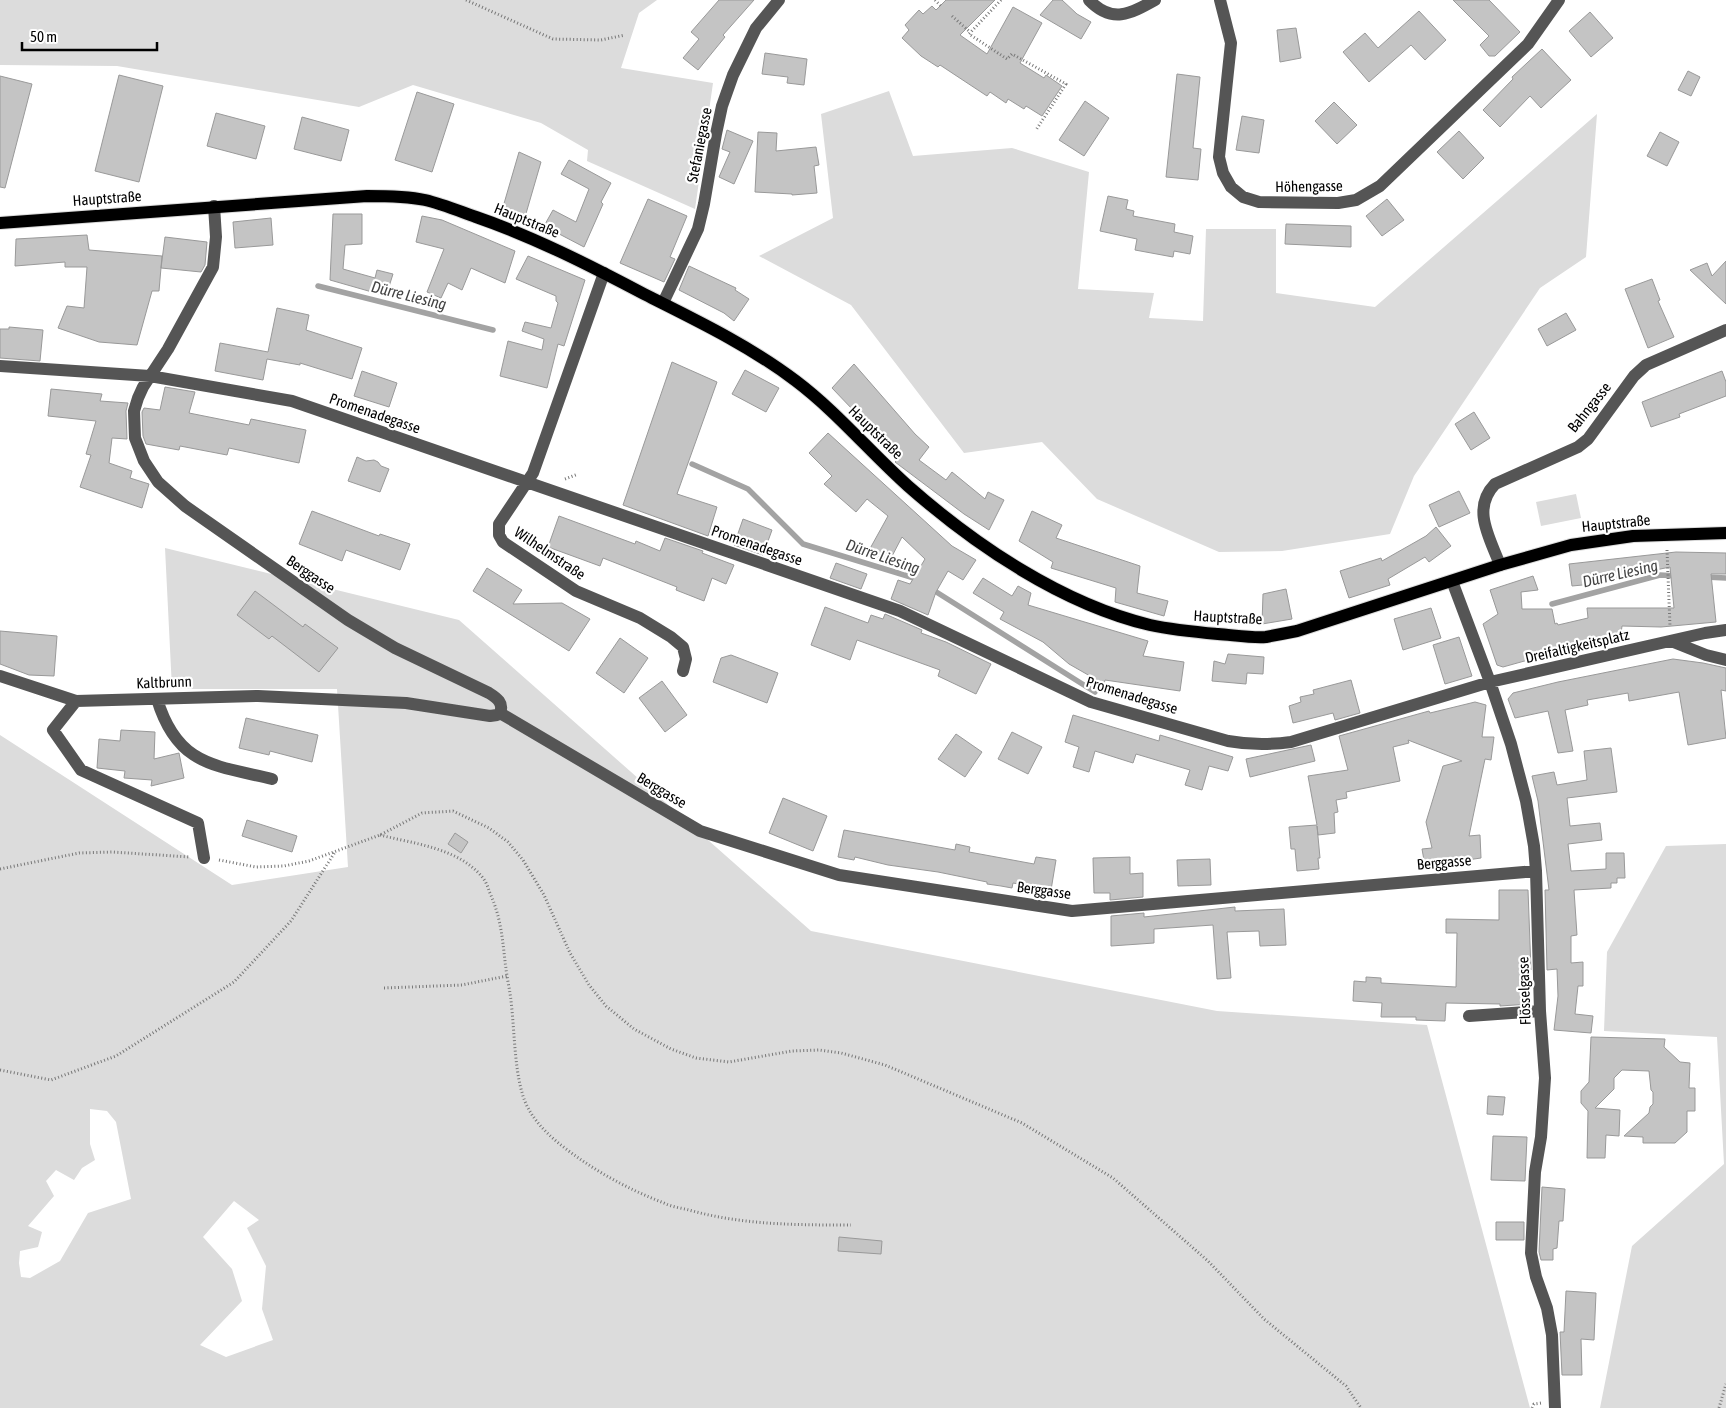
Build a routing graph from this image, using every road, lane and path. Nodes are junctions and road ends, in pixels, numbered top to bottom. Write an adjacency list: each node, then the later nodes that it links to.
1 (466, 0): 12 (path)
2 (779, 0): 17 (street, Stefaniegasse)
3 (934, 0): 9 (path)
4 (1002, 0): 11 (path)
5 (1089, 0): 6 (street)
6 (1155, 0)
7 (1220, 0): 8 (street, Höhengasse)
8 (1559, 0)
9 (940, 6)
10 (952, 16): 11 (path)
11 (970, 32): 13 (path)
12 (625, 35)
13 (1036, 130)
14 (214, 206): 15 (main road, Hauptstraße); 16 (main road, Hauptstraße); 20 (street, Berggasse)
15 (0, 223)
16 (604, 273): 17 (main road, Hauptstraße); 21 (street, Wilhelmstraße)
17 (663, 303): 25 (main road, Hauptstraße)
18 (1726, 330): 24 (street, Bahngasse)
19 (0, 366): 20 (street, Promenadegasse)
20 (150, 376): 21 (street, Promenadegasse); 34 (street, Berggasse)
21 (528, 483): 29 (street, Wilhelmstraße); 31 (street, Promenadegasse)
22 (1726, 533): 23 (main road, Hauptstraße)
23 (1666, 534): 24 (main road, Hauptstraße); 27 (path)
24 (1500, 565): 25 (main road, Hauptstraße)
25 (1452, 582): 31 (street, Flösselgasse)
26 (1726, 630): 27 (street, Dreifaltigkeitsplatz)
27 (1671, 641): 28 (street); 31 (street, Dreifaltigkeitsplatz)
28 (1726, 660)
29 (682, 671)
30 (0, 676): 33 (street, Kaltbrunn)
31 (1490, 682): 40 (street, Flösselgasse)
32 (157, 699): 33 (street, Kaltbrunn); 34 (street, Kaltbrunn); 35 (street)
33 (76, 701): 38 (street)
34 (500, 713): 40 (street, Berggasse)
35 (272, 779)
36 (380, 835): 37 (path); 41 (path); 48 (path)
37 (336, 852): 38 (path); 45 (path)
38 (204, 858): 39 (path)
39 (0, 869)
40 (1536, 871): 43 (street, Flösselgasse)
41 (507, 976): 42 (path); 46 (path)
42 (384, 988)
43 (1540, 1011): 44 (street); 49 (street, Flösselgasse)
44 (1468, 1016)
45 (0, 1070)
46 (850, 1225)
47 (1726, 1384): 50 (path)
48 (1361, 1408)
49 (1555, 1408)
50 (1719, 1408)

